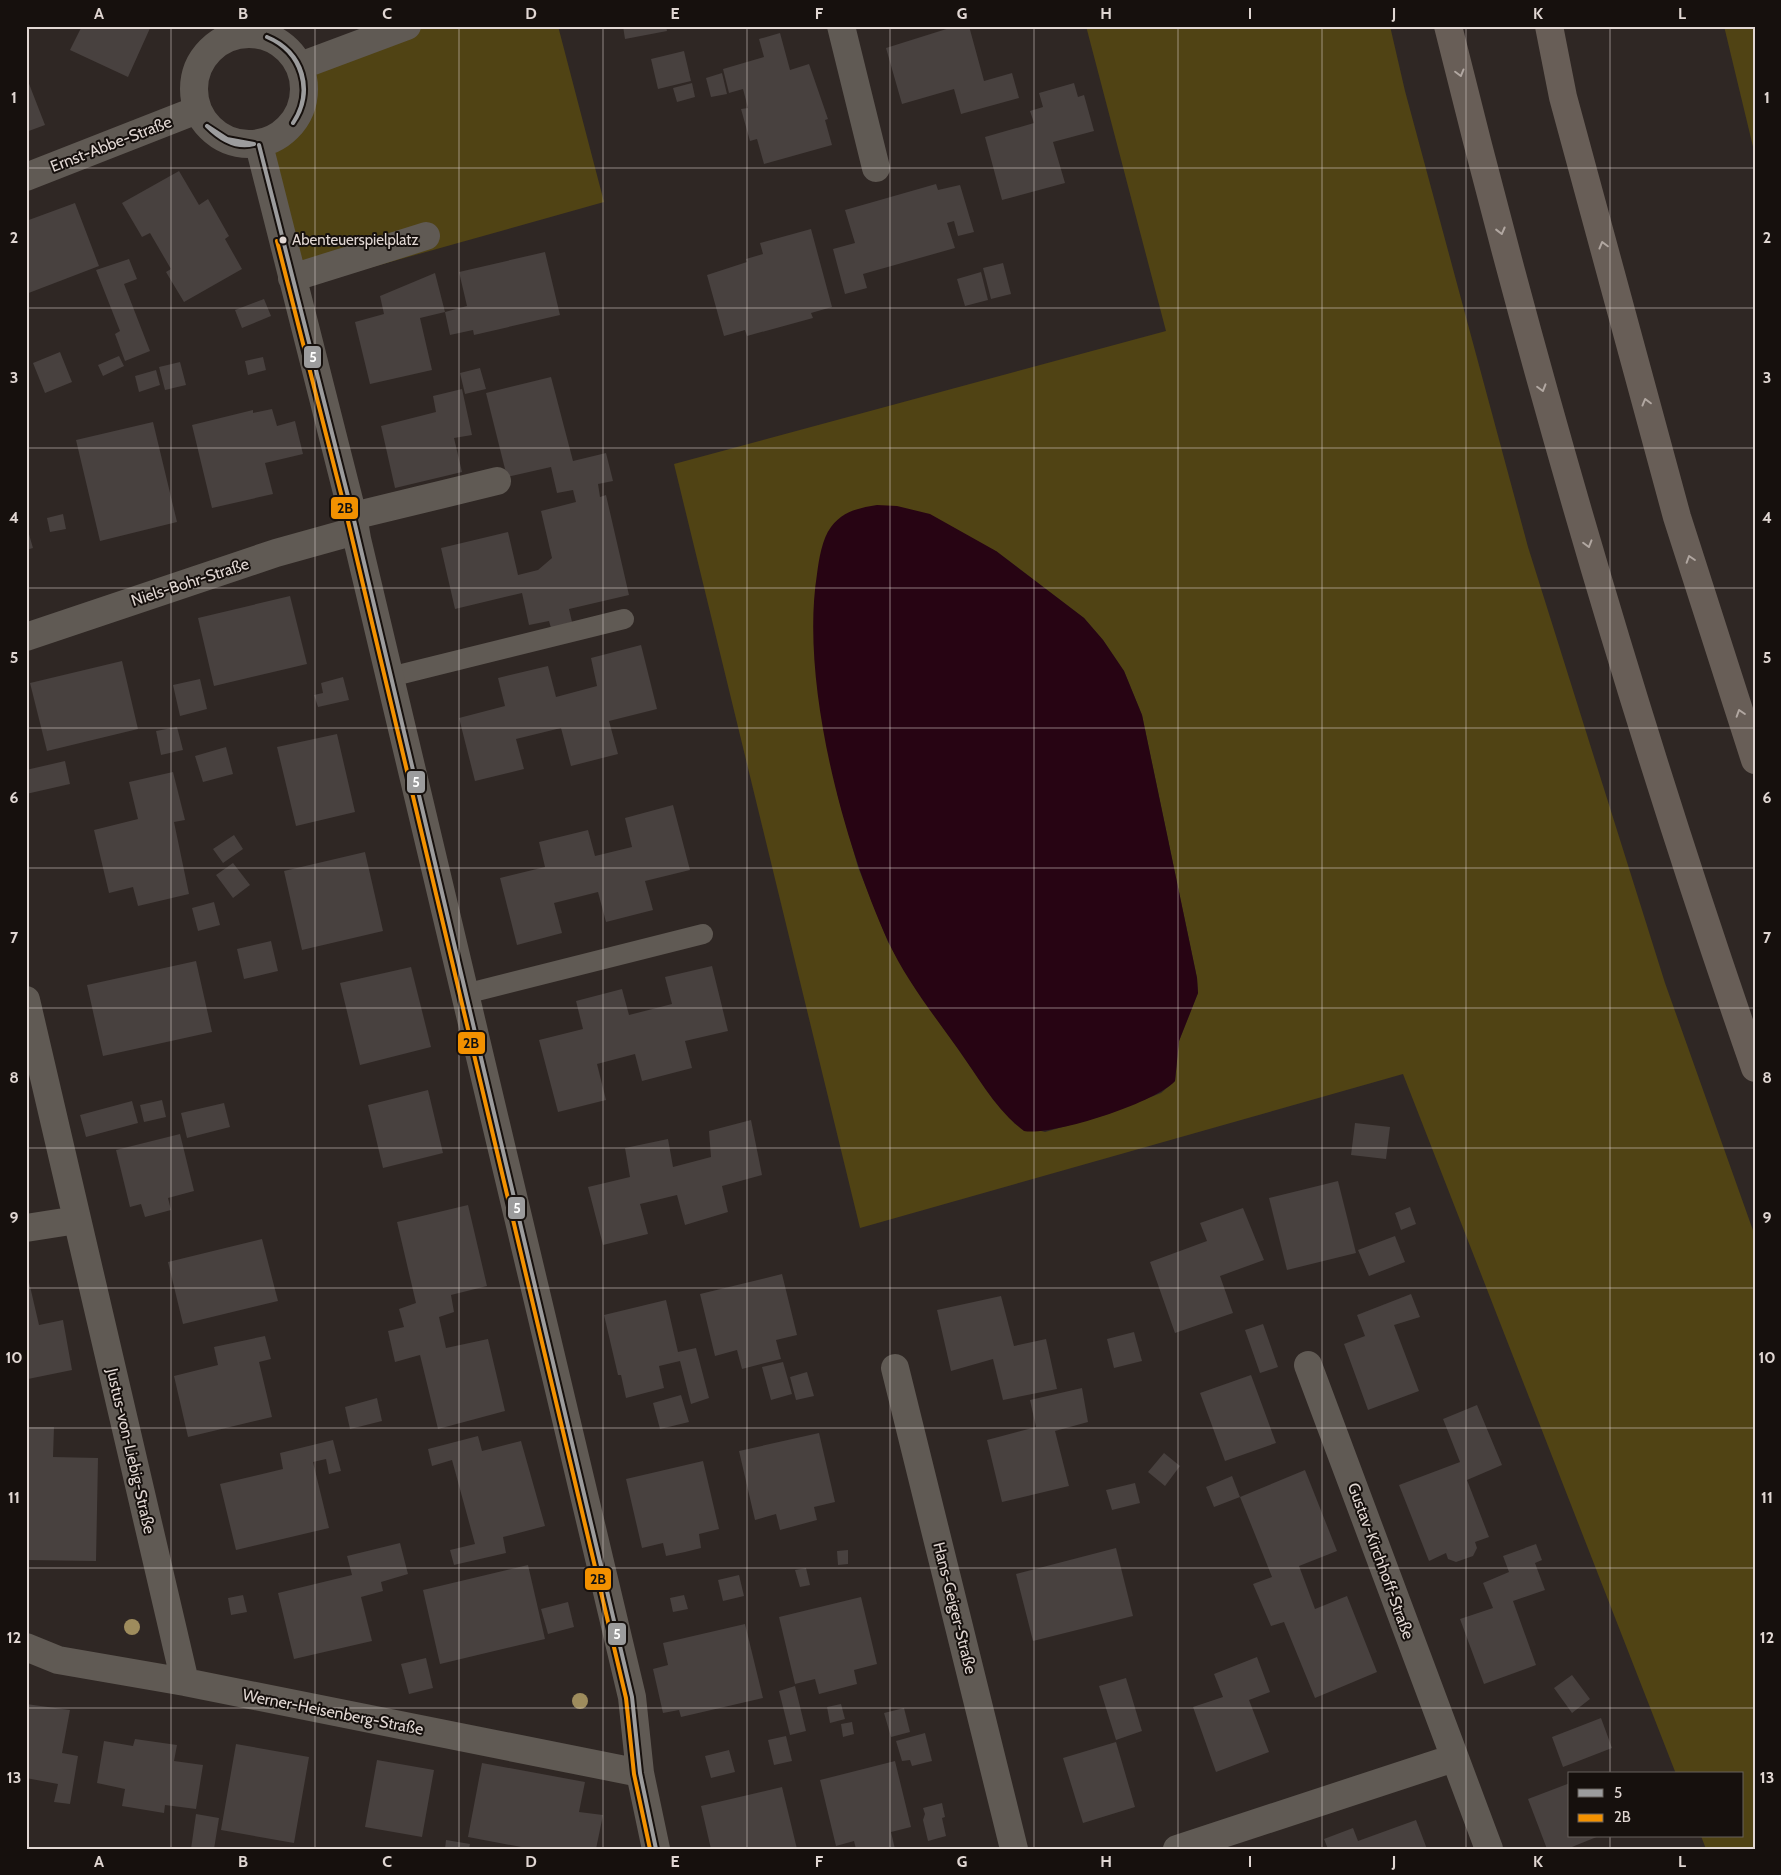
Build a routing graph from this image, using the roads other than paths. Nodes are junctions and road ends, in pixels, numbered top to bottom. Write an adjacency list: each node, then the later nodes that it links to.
1 (407, 26): 6 (street)
2 (841, 26): 10 (street)
3 (1448, 26): 23 (highway, one-way to 23)
4 (1549, 26): 19 (highway, one-way to 4)
5 (235, 31): 7 (street); 8 (street)
6 (378, 32): 7 (street)
7 (300, 66): 9 (street)
8 (197, 110): 9 (street); 11 (street, Ernst-Abbe-Straße)
9 (259, 145): 13 (street)
10 (876, 168)
11 (26, 177)
12 (426, 236): 13 (street)
13 (292, 278): 15 (street)
14 (497, 481): 15 (street, Niels-Bohr-Straße)
15 (354, 523): 17 (street, Niels-Bohr-Straße); 18 (street)
16 (624, 619): 18 (lane)
17 (26, 637)
18 (390, 677): 21 (street)
19 (1755, 760)
20 (703, 934): 21 (lane)
21 (465, 994): 31 (street)
22 (26, 1000): 24 (street, Justus-von-Liebig-Straße)
23 (1755, 1068)
24 (77, 1220): 25 (street); 29 (street, Justus-von-Liebig-Straße)
25 (26, 1228)
26 (1308, 1365): 30 (street, Gustav-Kirchhoff-Straße)
27 (895, 1368): 33 (street, Hans-Geiger-Straße)
28 (26, 1647): 29 (street, Werner-Heisenberg-Straße)
29 (185, 1682): 31 (street, Werner-Heisenberg-Straße)
30 (1454, 1758): 34 (street); 35 (street, Gustav-Kirchhoff-Straße)
31 (640, 1773): 32 (street)
32 (656, 1849)
33 (1014, 1849)
34 (1177, 1849)
35 (1489, 1849)

